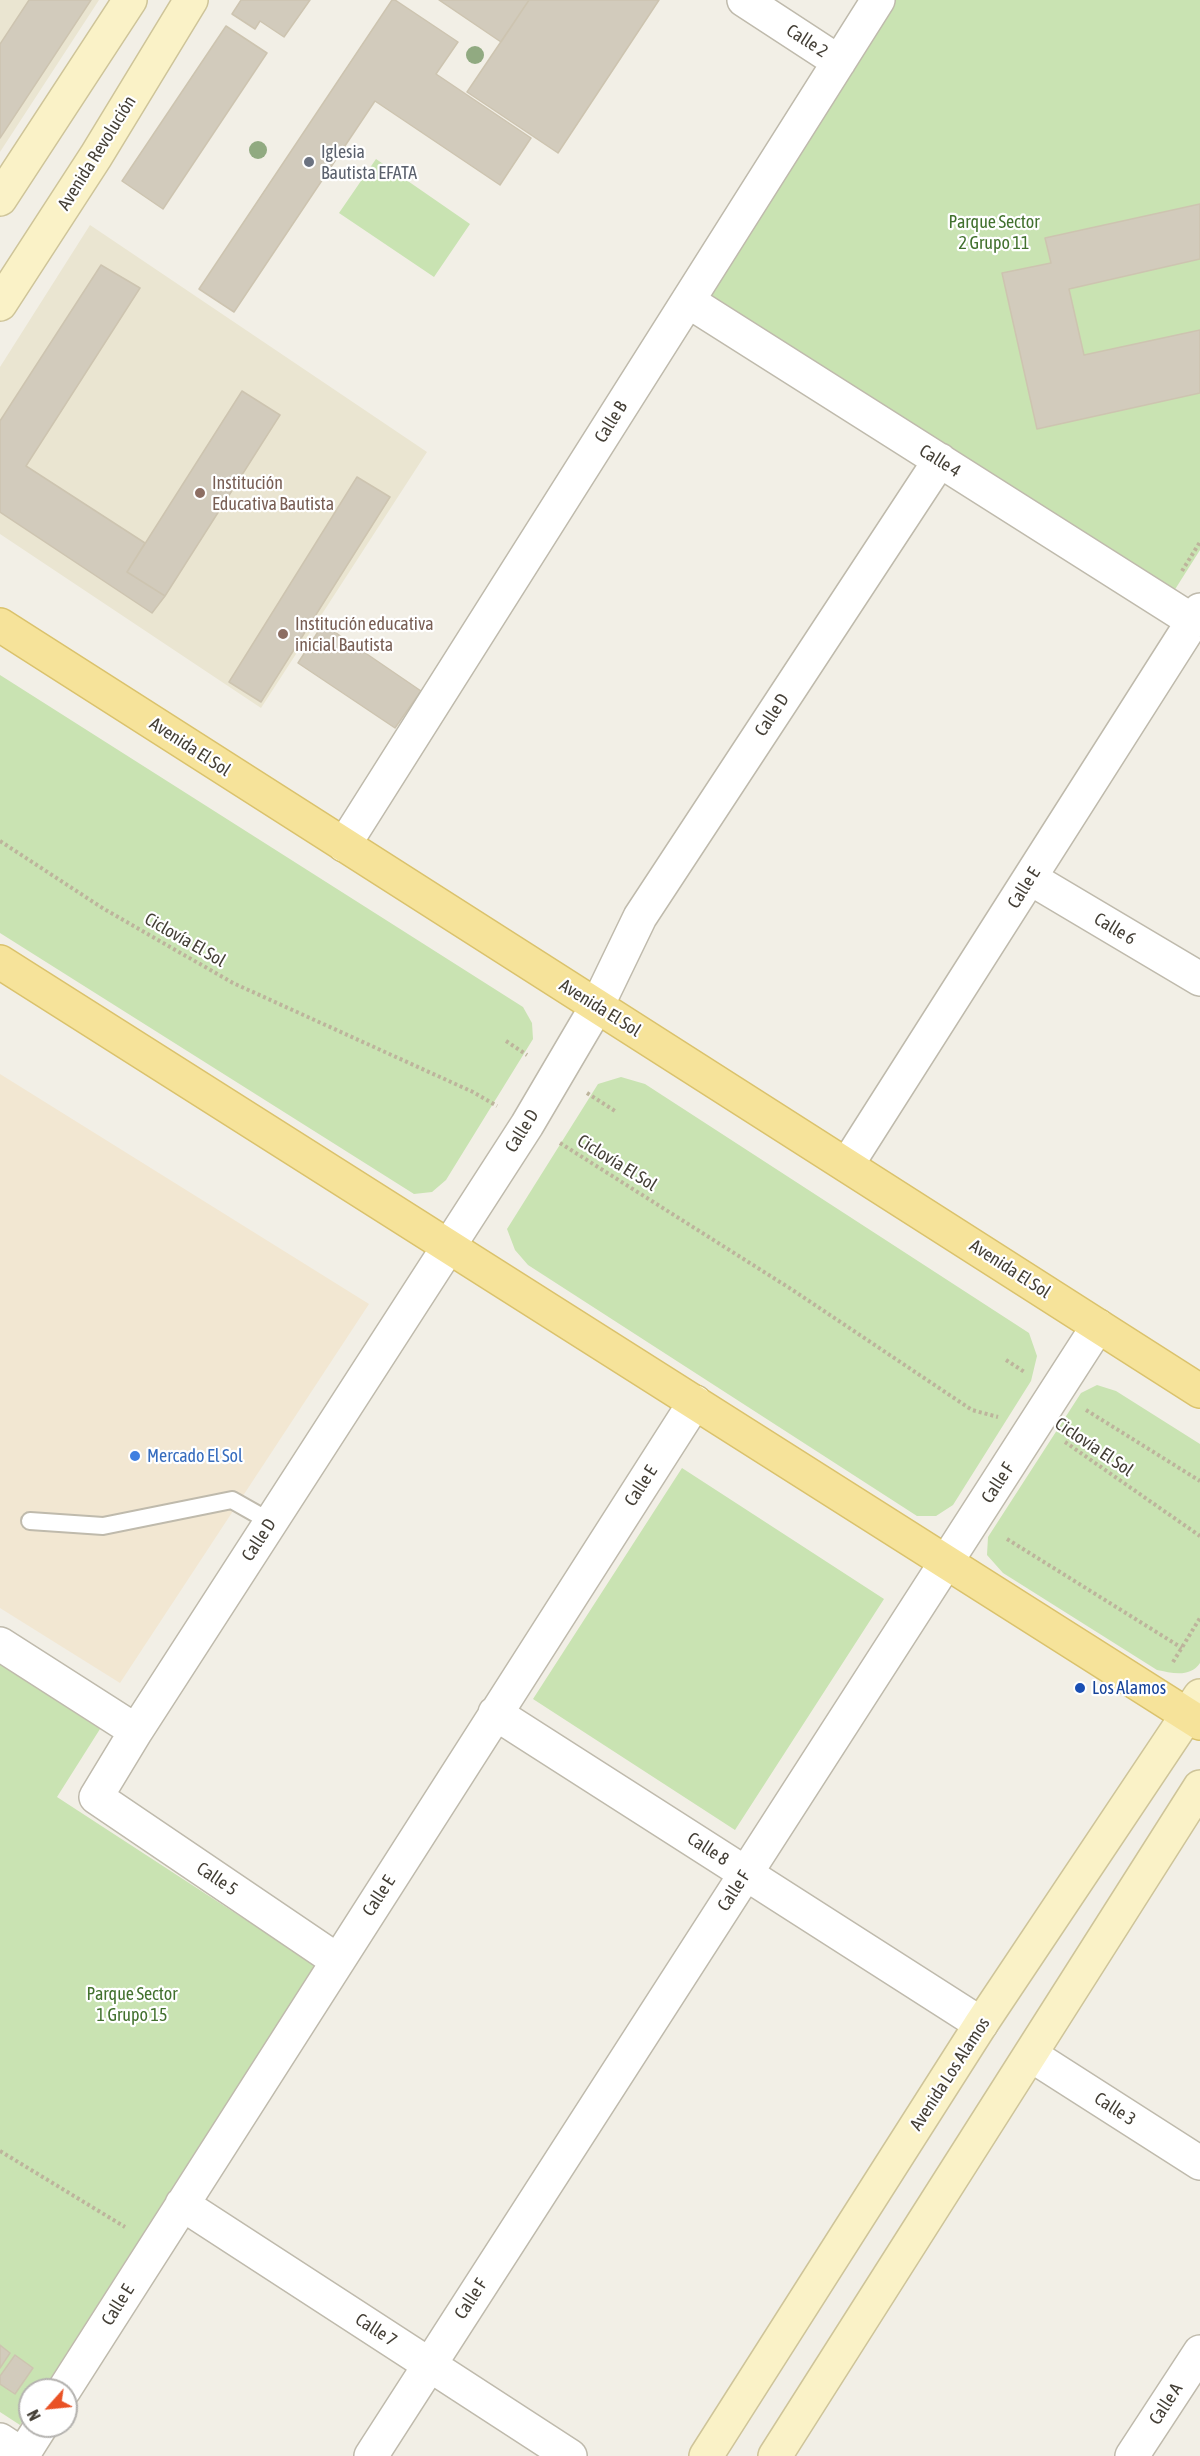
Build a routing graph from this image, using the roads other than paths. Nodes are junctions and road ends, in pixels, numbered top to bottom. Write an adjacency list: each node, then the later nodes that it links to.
1 (130, 0): 6 (street)
2 (191, 0): 8 (street, Avenida Revolución)
3 (744, 0): 5 (street, Calle 2)
4 (878, 0): 5 (street, Calle B)
5 (839, 62): 7 (street, Calle B)
6 (0, 199)
7 (688, 301): 9 (street, Calle 4); 12 (street, Calle B)
8 (0, 304)
9 (940, 460): 10 (street, Calle 4); 16 (street, Calle D)
10 (1196, 616): 13 (street, Calle E)
11 (0, 625): 12 (main road, Avenida El Sol)
12 (344, 845): 16 (main road, Avenida El Sol)
13 (1030, 878): 15 (street, Calle 6); 17 (street, Calle E)
14 (0, 962): 18 (main road)
15 (1200, 980)
16 (597, 1006): 17 (main road, Avenida El Sol); 18 (street, Calle D)
17 (847, 1165): 19 (main road, Avenida El Sol)
18 (448, 1246): 21 (main road); 23 (street, Calle D)
19 (1098, 1326): 20 (main road, Avenida El Sol); 24 (street, Calle F)
20 (1200, 1391)
21 (694, 1402): 24 (main road); 27 (street, Calle E)
22 (30, 1521): 23 (lane)
23 (271, 1522): 28 (street, Calle D)
24 (946, 1562): 26 (main road); 31 (street, Calle F)
25 (0, 1644): 28 (street)
26 (1196, 1711): 33 (street, Avenida Los Alamos)
27 (495, 1713): 31 (street, Calle 8); 32 (street, Calle E)
28 (136, 1731): 30 (street, Calle D)
29 (1200, 1787): 34 (street)
30 (96, 1797): 32 (street, Calle 5)
31 (746, 1873): 33 (street, Calle 8); 38 (street, Calle F)
32 (338, 1961): 36 (street, Calle E)
33 (981, 2024): 44 (street, Avenida Los Alamos)
34 (1031, 2055): 35 (street, Calle 3); 45 (street)
35 (1200, 2163)
36 (182, 2204): 38 (street, Calle 7); 39 (street, Calle E)
37 (1200, 2352): 46 (street, Calle A)
38 (429, 2364): 42 (street, Calle F); 43 (street, Calle 7)
39 (72, 2378)
40 (28, 2438): 41 (street)
41 (15, 2450)
42 (371, 2456)
43 (570, 2456)
44 (706, 2456)
45 (775, 2456)
46 (1132, 2456)

